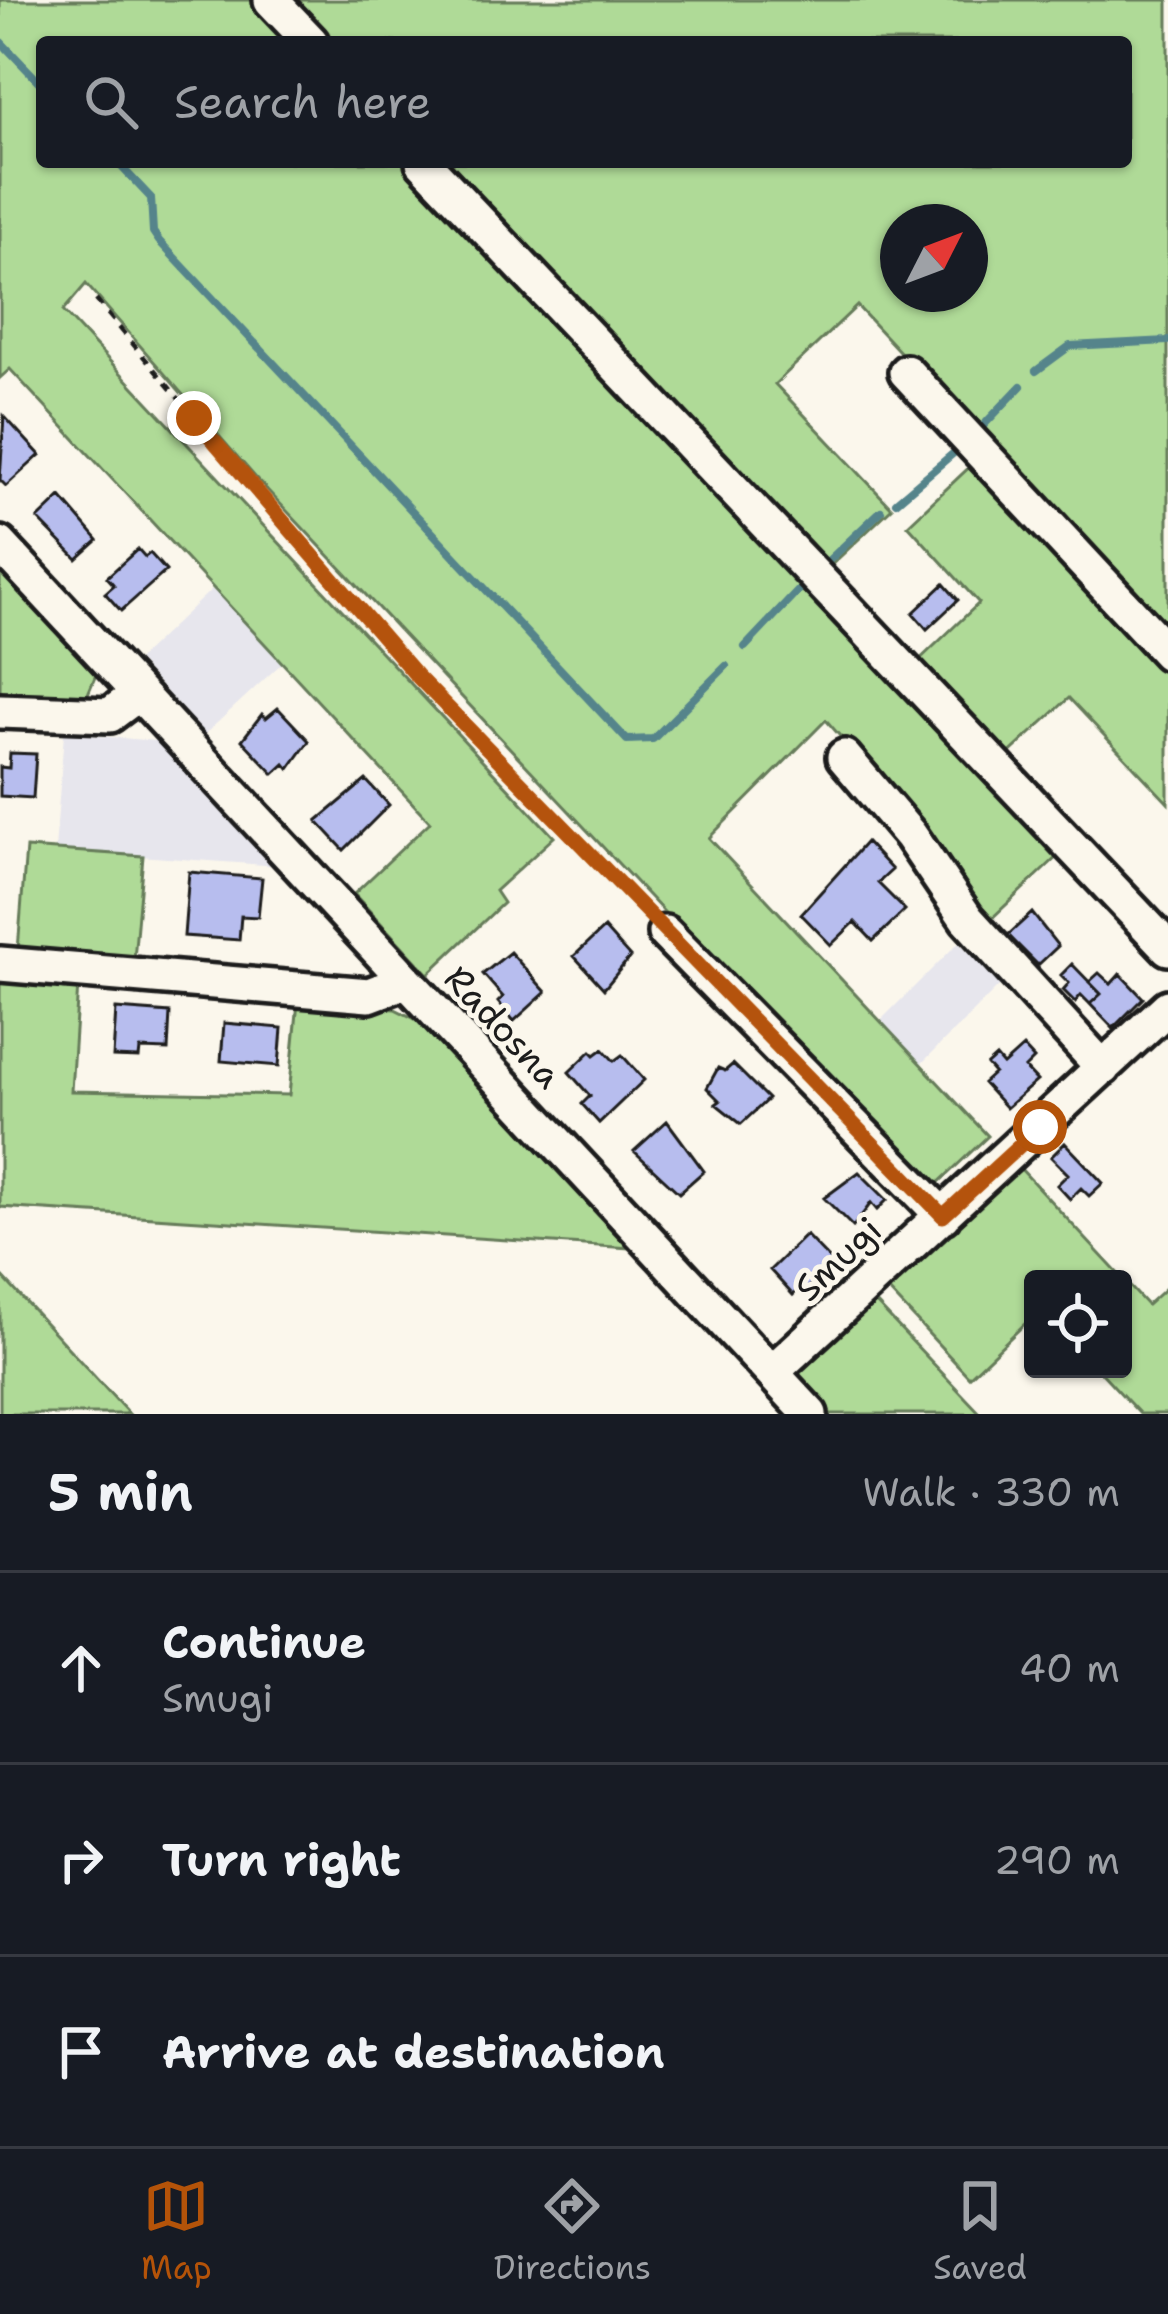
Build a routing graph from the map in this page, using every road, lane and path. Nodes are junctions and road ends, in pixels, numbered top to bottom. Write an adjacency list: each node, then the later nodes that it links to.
1 (271, 0): 2 (street)
2 (304, 36)
3 (429, 168): 12 (street)
4 (96, 301): 11 (path)
5 (907, 372): 7 (street)
6 (0, 544): 8 (street, Radosna)
7 (1168, 653)
8 (138, 694): 9 (street); 14 (street, Radosna)
9 (0, 711)
10 (844, 757): 16 (street)
11 (665, 933): 17 (street)
12 (1168, 948)
13 (0, 964): 14 (street)
14 (406, 980): 18 (street, Radosna)
15 (1168, 1007): 16 (street, Smugi)
16 (1103, 1068): 17 (street, Smugi)
17 (943, 1216): 18 (street, Smugi)
18 (772, 1372): 19 (street, Radosna)
19 (810, 1414)

